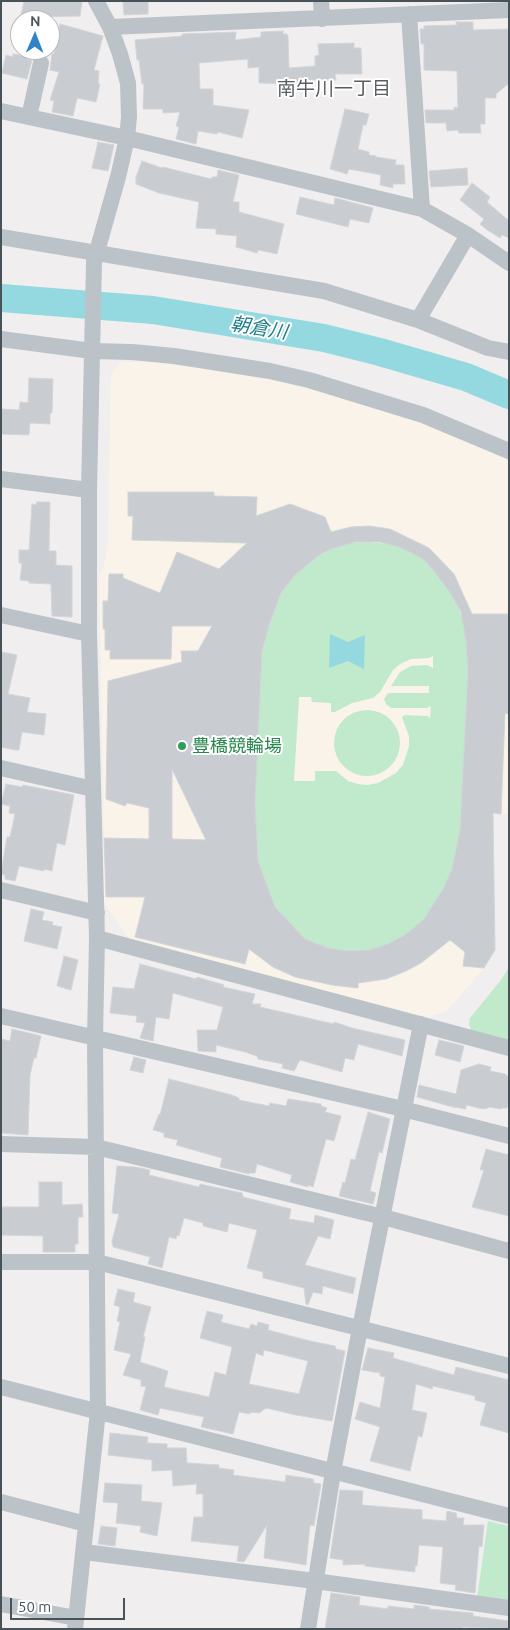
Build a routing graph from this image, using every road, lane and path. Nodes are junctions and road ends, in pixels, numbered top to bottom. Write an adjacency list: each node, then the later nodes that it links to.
1 (96, 1): 6 (street)
2 (320, 1): 5 (street)
3 (509, 10): 4 (street)
4 (409, 14): 5 (street); 11 (street)
5 (322, 18): 6 (street)
6 (110, 27): 10 (street)
7 (41, 63): 9 (street)
8 (1, 111): 9 (street)
9 (29, 117): 10 (street)
10 (127, 138): 11 (street); 15 (street)
11 (422, 209): 12 (street)
12 (468, 235): 16 (street); 17 (street)
13 (1, 237): 15 (street)
14 (1, 246): 15 (street)
15 (95, 258): 17 (street); 19 (street)
16 (509, 263)
17 (418, 320): 20 (street)
18 (1, 338): 19 (street)
19 (92, 346): 21 (street); 23 (street)
20 (509, 352)
21 (509, 451)
22 (1, 479): 23 (street)
23 (89, 490): 25 (street)
24 (1, 615): 25 (street)
25 (89, 634): 27 (street)
26 (1, 768): 27 (street)
27 (93, 790): 29 (street)
28 (1, 890): 29 (street)
29 (97, 913): 30 (street)
30 (97, 938): 32 (street); 33 (street)
31 (1, 1016): 33 (street)
32 (421, 1024): 34 (street); 35 (street)
33 (95, 1038): 35 (street); 38 (street)
34 (509, 1048)
35 (403, 1109): 36 (street); 39 (street)
36 (509, 1136)
37 (1, 1144): 38 (street)
38 (96, 1147): 39 (street); 42 (street)
39 (382, 1217): 40 (street); 43 (street)
40 (509, 1251)
41 (1, 1262): 42 (street)
42 (97, 1262): 43 (street); 46 (street)
43 (360, 1328): 44 (street); 47 (street)
44 (509, 1366)
45 (1, 1387): 46 (street)
46 (98, 1411): 47 (street); 50 (street)
47 (333, 1472): 49 (street); 52 (street)
48 (1, 1502): 50 (street)
49 (509, 1516)
50 (86, 1524): 51 (street)
51 (84, 1552): 52 (street); 55 (street)
52 (315, 1581): 54 (street); 56 (street)
53 (1, 1604): 55 (street)
54 (509, 1608)
55 (76, 1623)
56 (308, 1629)

